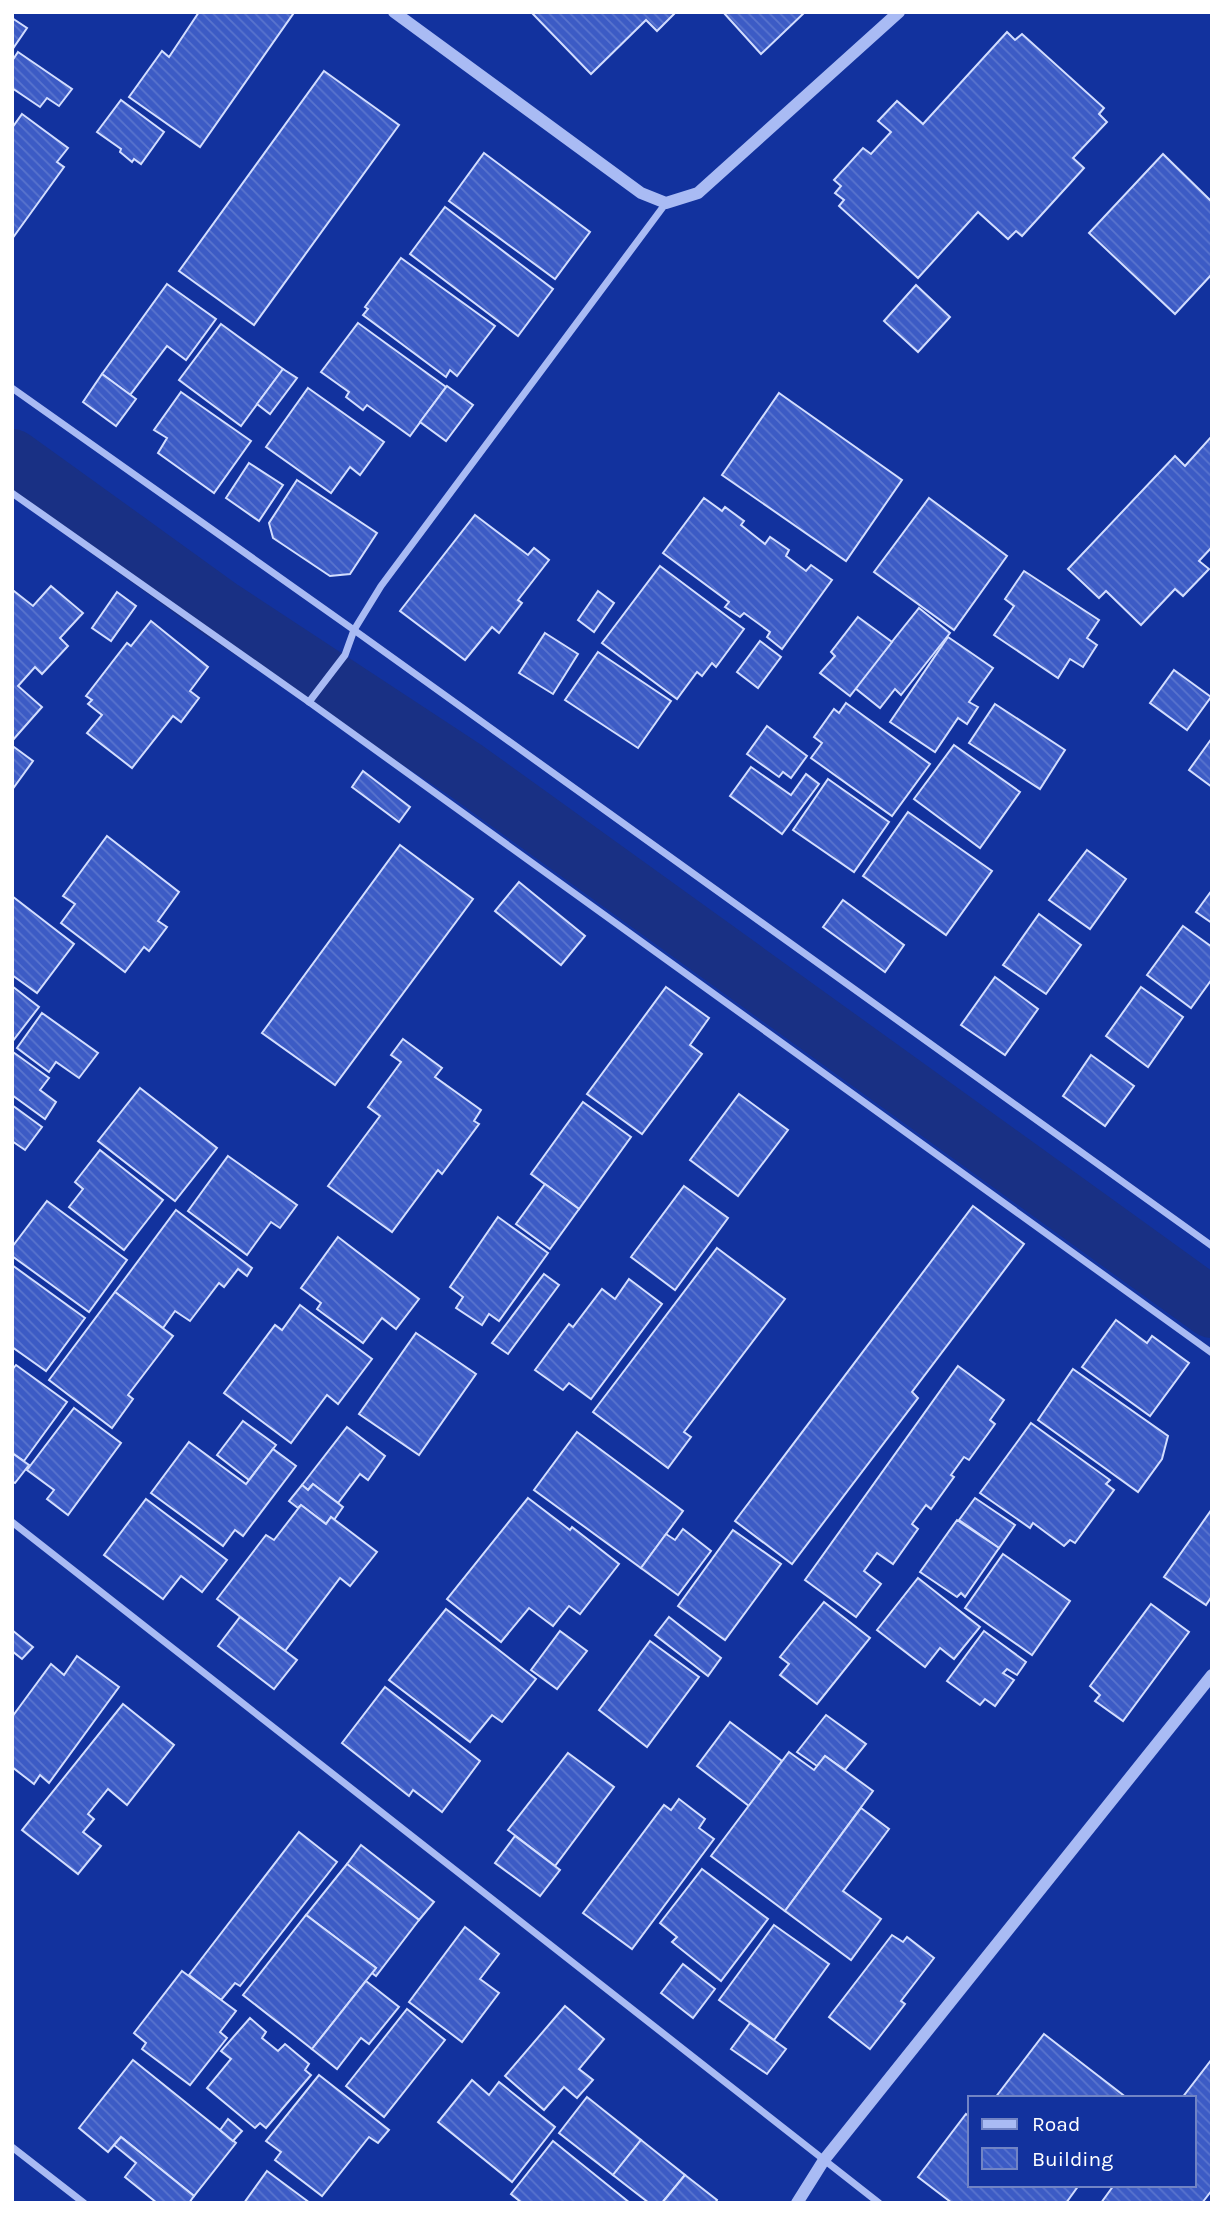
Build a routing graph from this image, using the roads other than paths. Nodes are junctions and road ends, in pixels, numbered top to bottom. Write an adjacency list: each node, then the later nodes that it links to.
1 (394, 12): 3 (street)
2 (899, 12): 3 (street)
3 (666, 203): 6 (street)
4 (12, 388): 6 (street)
5 (12, 492): 7 (street)
6 (354, 630): 7 (street); 8 (street)
7 (309, 702): 9 (street)
8 (1212, 1246)
9 (1212, 1353)
10 (12, 1522): 13 (street)
11 (1212, 1675): 13 (street)
12 (12, 2147): 14 (street)
13 (824, 2160): 15 (street); 16 (street)
14 (84, 2203)
15 (797, 2203)
16 (879, 2203)

